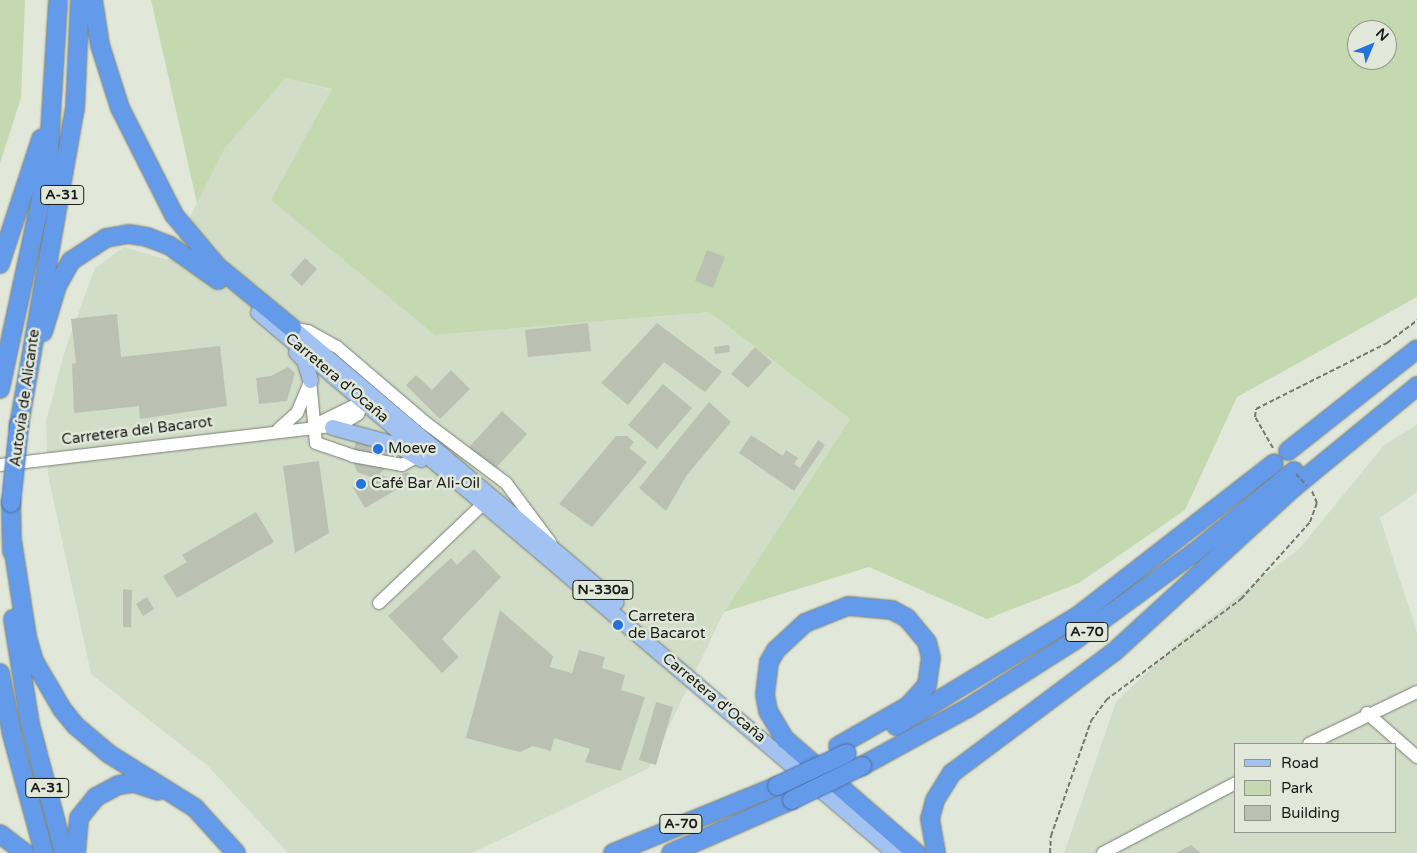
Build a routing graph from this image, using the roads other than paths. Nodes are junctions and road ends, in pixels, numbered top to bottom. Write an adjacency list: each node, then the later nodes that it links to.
1 (58, 0): 4 (highway, Autovía de Alicante / A-31)
2 (80, 0): 12 (highway, Autovía de Alicante / A-31)
3 (92, 0): 7 (highway)
4 (54, 82): 5 (highway); 13 (highway, Autovía de Alicante / A-31)
5 (0, 264)
6 (258, 312): 10 (main road); 12 (highway); 14 (main road, Carretera d'Ocaña / N-330a)
7 (297, 332): 14 (main road); 22 (main road, Carretera d'Ocaña / N-330a); 24 (street)
8 (1417, 349): 19 (highway, A-70)
9 (1417, 374): 19 (highway, A-70)
10 (310, 380): 15 (street); 17 (street)
11 (1417, 386): 46 (highway)
12 (24, 387): 23 (highway, Autovía de Alicante / A-31, bridge)
13 (0, 388)
14 (364, 401): 15 (street, Carretera del Bacarot); 16 (street); 21 (main road, Carretera d'Ocaña / N-330a); 22 (main road)
15 (315, 425): 16 (street, Carretera del Bacarot); 17 (street, Carretera del Bacarot); 18 (street)
16 (332, 427): 18 (main road)
17 (279, 429): 20 (street, Carretera del Bacarot)
18 (418, 456): 21 (main road)
19 (1289, 463): 30 (highway, A-70); 33 (highway, A-70, bridge)
20 (0, 465)
21 (484, 503): 25 (street); 44 (main road, Carretera d'Ocaña / N-330a)
22 (534, 531): 24 (main road, Carretera d'Ocaña / N-330a)
23 (12, 540): 37 (highway, Autovía de Alicante / A-31); 40 (highway)
24 (551, 544): 45 (main road, Carretera d'Ocaña / N-330a)
25 (379, 603)
26 (0, 673): 36 (highway, A-31)
27 (1417, 692): 28 (street)
28 (1367, 713): 29 (street); 31 (street)
29 (1311, 743)
30 (842, 749): 41 (highway, A-70, bridge); 45 (highway)
31 (1417, 757)
32 (1234, 784): 47 (street)
33 (753, 818): 42 (highway, A-70); 43 (highway)
34 (0, 834): 35 (highway)
35 (25, 853)
36 (44, 853)
37 (64, 853)
38 (76, 853): 39 (highway)
39 (226, 853)
40 (236, 853)
41 (613, 853)
42 (671, 853)
43 (695, 853)
44 (895, 853)
45 (914, 853)
46 (936, 853)
47 (1103, 853)

